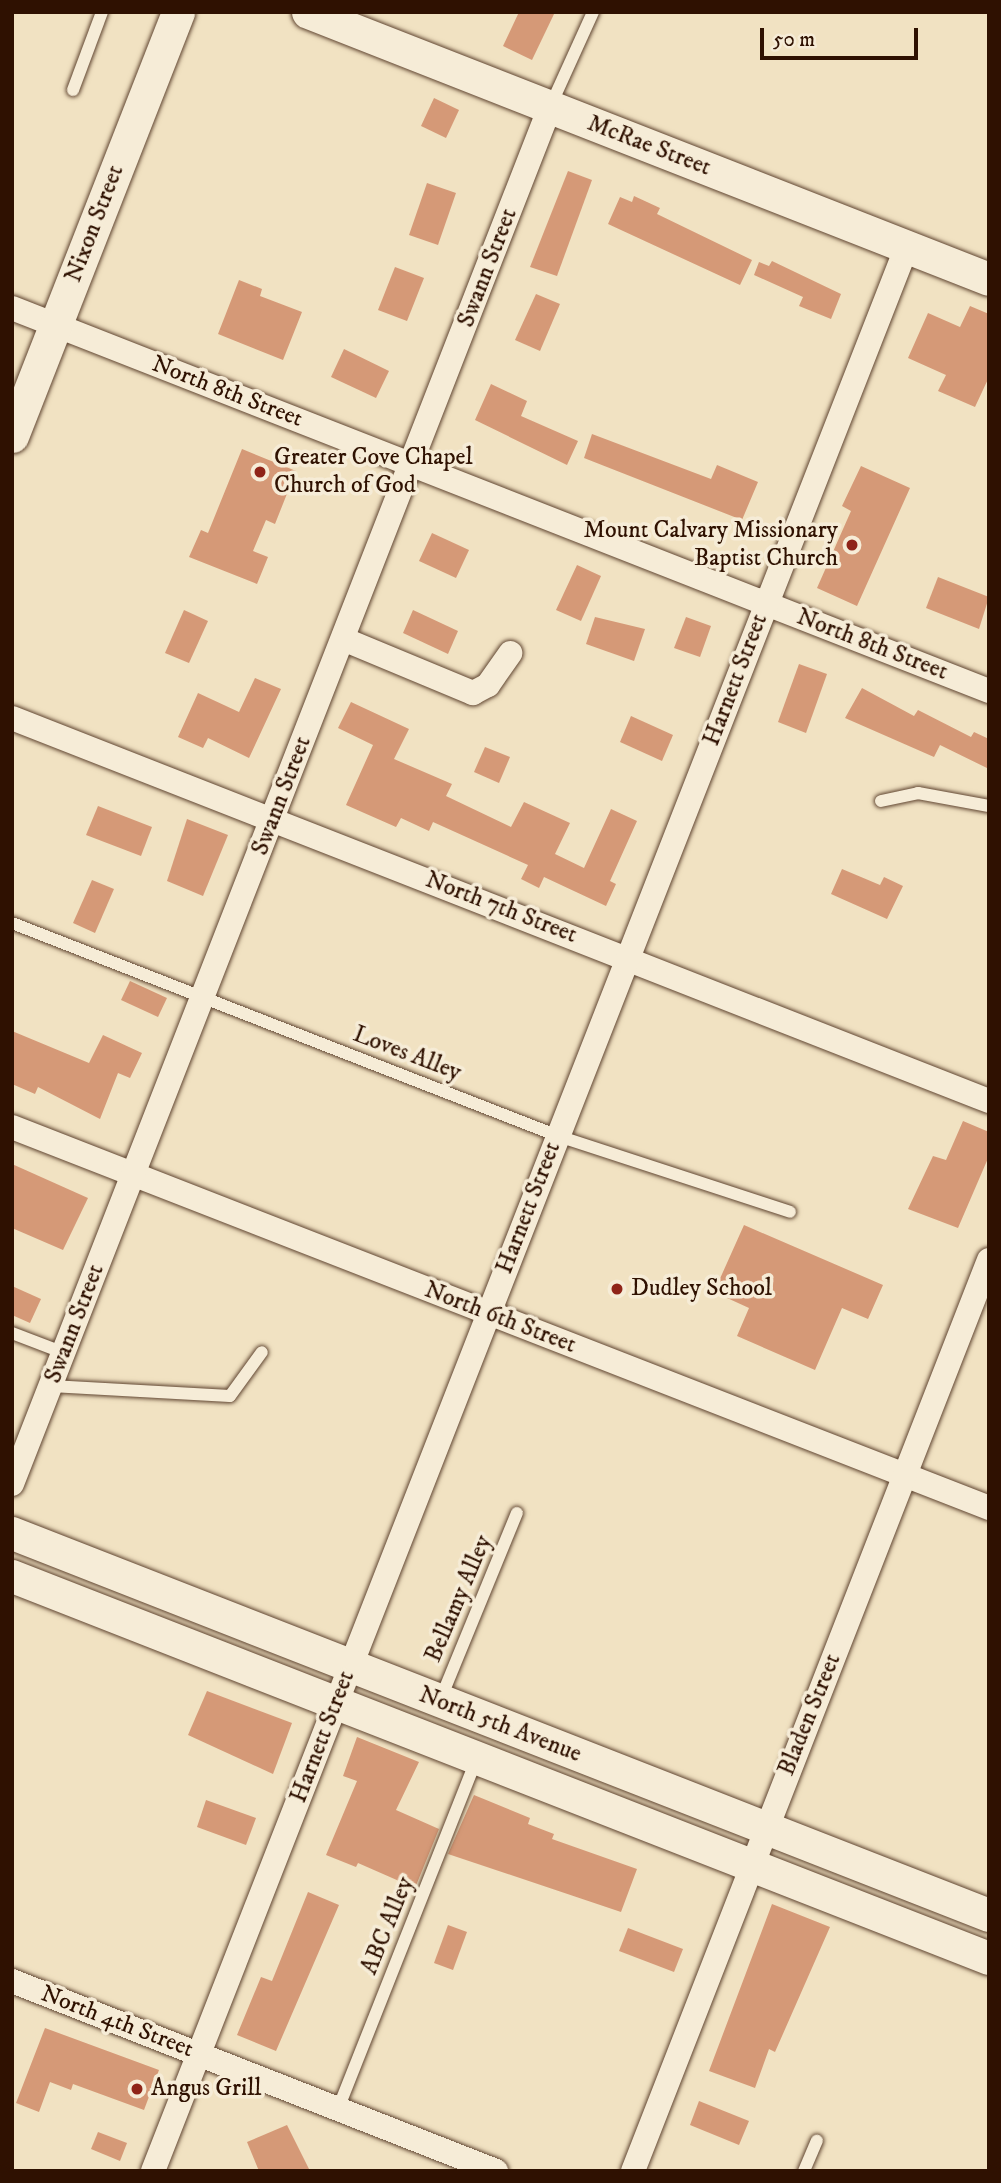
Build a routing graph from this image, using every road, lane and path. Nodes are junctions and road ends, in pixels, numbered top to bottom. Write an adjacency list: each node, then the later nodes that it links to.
1 (102, 12): 5 (lane)
2 (178, 12): 10 (street, Nixon Street)
3 (308, 12): 6 (street, McRae Street)
4 (593, 12): 6 (lane)
5 (73, 90)
6 (550, 107): 7 (street, McRae Street); 12 (street, Swann Street)
7 (907, 246): 8 (street, McRae Street); 13 (street, Harnett Street)
8 (989, 279)
9 (12, 308): 10 (street, North 8th Street)
10 (56, 325): 11 (street, Nixon Street); 12 (street, North 8th Street)
11 (12, 436)
12 (411, 464): 13 (street, North 8th Street); 14 (street, Swann Street)
13 (766, 604): 16 (street, North 8th Street); 22 (street, Harnett Street)
14 (343, 639): 15 (street); 20 (street, Swann Street)
15 (510, 653)
16 (989, 691)
17 (12, 718): 20 (street, North 7th Street)
18 (881, 801): 19 (lane)
19 (989, 806)
20 (272, 820): 22 (street, North 7th Street); 23 (street, Swann Street)
21 (12, 923): 23 (lane, Loves Alley)
22 (627, 957): 24 (street, North 7th Street); 26 (street, Harnett Street)
23 (203, 997): 26 (lane, Loves Alley); 27 (street, Swann Street)
24 (989, 1101)
25 (12, 1127): 27 (street, North 6th Street)
26 (558, 1136): 28 (lane, Loves Alley); 30 (street, Harnett Street)
27 (134, 1174): 30 (street, North 6th Street); 33 (street, Swann Street)
28 (790, 1212)
29 (989, 1260): 35 (street, Bladen Street)
30 (488, 1314): 35 (street, North 6th Street); 41 (street, Harnett Street)
31 (12, 1333): 33 (lane)
32 (262, 1352): 34 (lane)
33 (64, 1353): 34 (street, Swann Street)
34 (51, 1386): 36 (street, Swann Street)
35 (905, 1476): 37 (street, North 6th Street); 45 (street, Bladen Street)
36 (12, 1484)
37 (989, 1508)
38 (517, 1513): 42 (lane, Bellamy Alley)
39 (12, 1533): 41 (street, North 5th Avenue)
40 (12, 1576): 43 (street, North 5th Avenue)
41 (351, 1667): 42 (street, North 5th Avenue); 43 (street, Harnett Street)
42 (439, 1701): 45 (street, North 5th Avenue)
43 (336, 1703): 44 (street, North 5th Avenue); 50 (street, Harnett Street)
44 (477, 1758): 46 (street, North 5th Avenue); 51 (lane, ABC Alley)
45 (766, 1827): 46 (street, Bladen Street); 47 (street, North 5th Avenue)
46 (751, 1867): 48 (street, North 5th Avenue); 55 (street, Bladen Street)
47 (989, 1915)
48 (989, 1958)
49 (13, 1983): 50 (street, North 4th Street)
50 (199, 2054): 51 (street, North 4th Street); 53 (street, Harnett Street)
51 (338, 2109): 54 (street, North 4th Street)
52 (817, 2141): 56 (lane)
53 (153, 2171)
54 (496, 2171)
55 (633, 2171)
56 (804, 2171)

